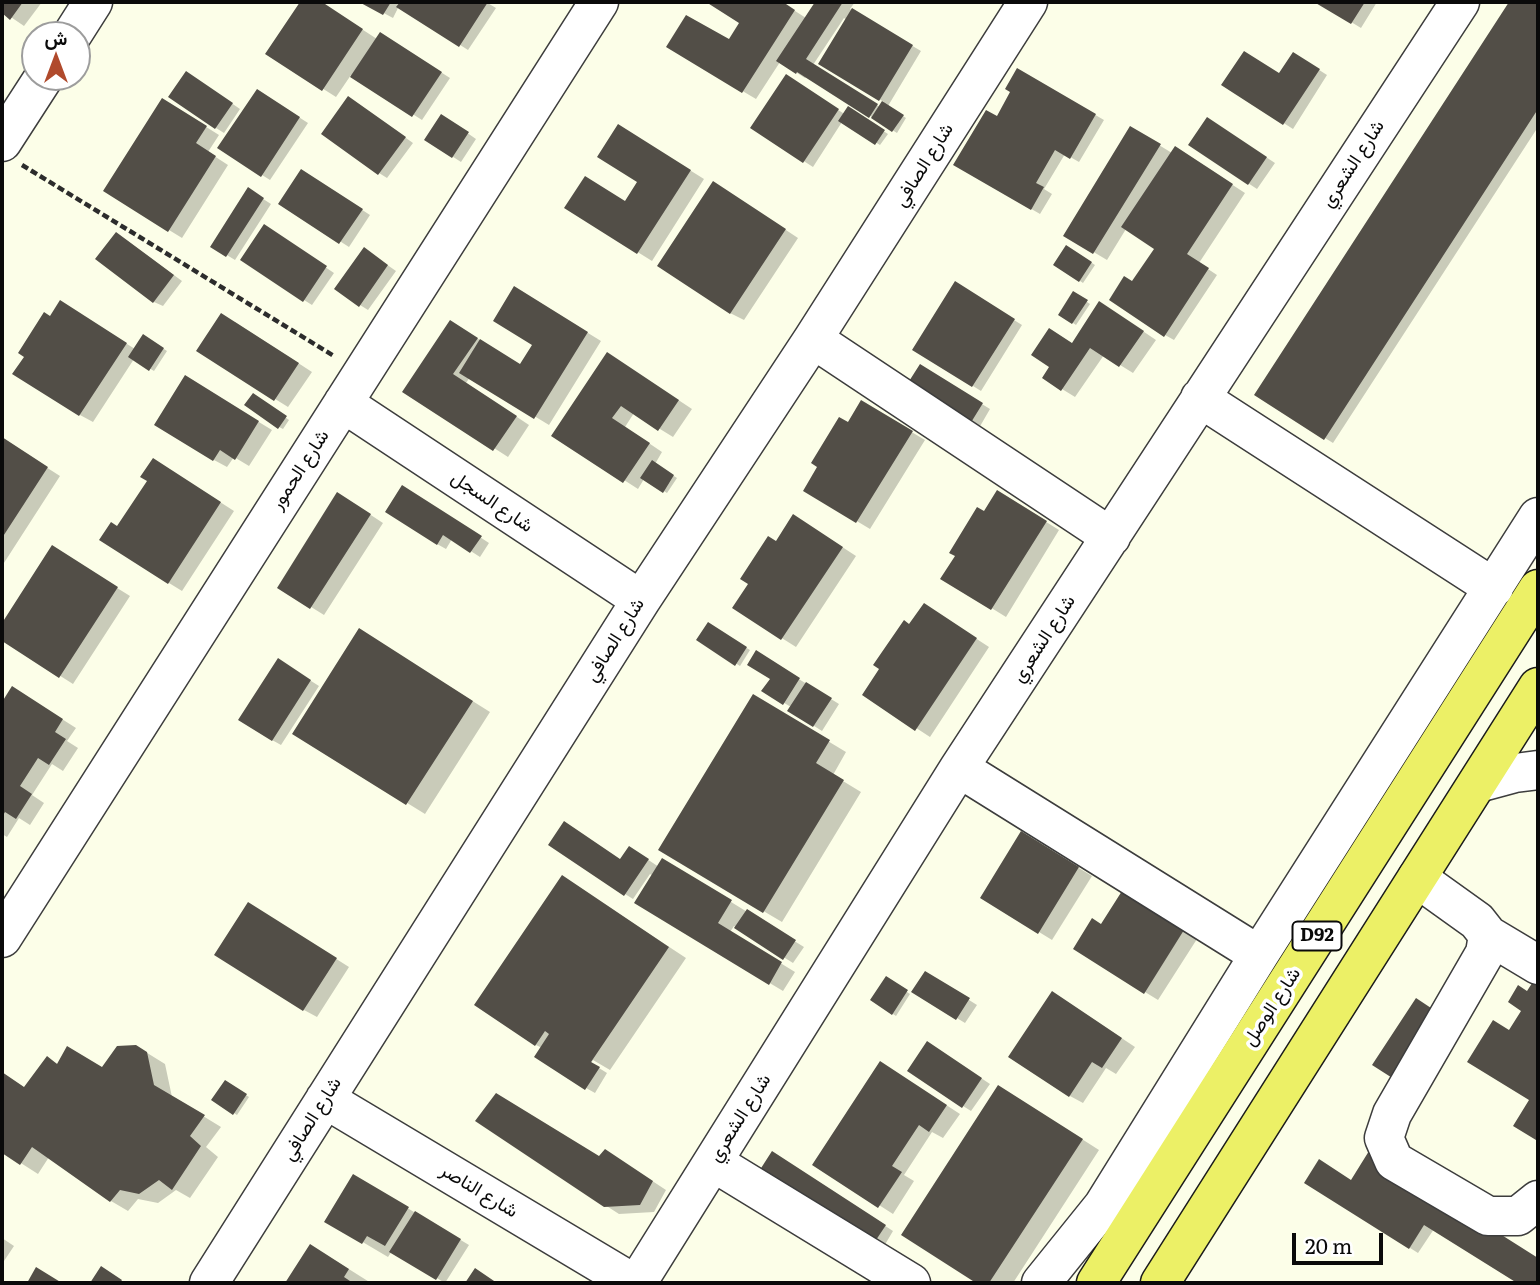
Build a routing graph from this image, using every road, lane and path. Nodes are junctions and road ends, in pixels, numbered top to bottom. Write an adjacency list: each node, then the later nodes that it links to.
1 (93, 2): 5 (street)
2 (598, 2): 9 (street, شارع الحمور)
3 (1028, 2): 8 (street, شارع الصافي)
4 (1460, 2): 10 (street, شارع الشعري)
5 (81, 21)
6 (37, 91): 7 (street)
7 (8, 151): 9 (path)
8 (813, 339): 12 (street); 15 (street, شارع الصافي)
9 (352, 388): 15 (street, شارع السجل); 22 (street, شارع الحمور)
10 (1200, 398): 12 (street, شارع الشعري); 13 (street)
11 (1538, 517): 13 (street)
12 (1111, 537): 17 (street, شارع الشعري)
13 (1494, 588): 23 (street)
14 (1538, 589): 32 (main road, شارع الوصل / D92)
15 (641, 600): 25 (street, شارع الصافي)
16 (1538, 687): 19 (main road, D92)
17 (959, 768): 23 (street); 26 (street, شارع الشعري)
18 (1538, 770): 19 (street)
19 (1478, 783): 20 (main road, D92)
20 (1417, 878): 21 (street); 33 (main road, D92)
21 (1488, 935): 24 (street); 27 (street)
22 (2, 938)
23 (1258, 956): 31 (street)
24 (1538, 965)
25 (325, 1099): 28 (street, شارع الصافي); 29 (street, شارع الناصر)
26 (713, 1162): 29 (street, شارع الشعري); 30 (street)
27 (1538, 1200)
28 (209, 1283)
29 (635, 1283)
30 (911, 1283)
31 (1041, 1283)
32 (1096, 1283)
33 (1160, 1283)

